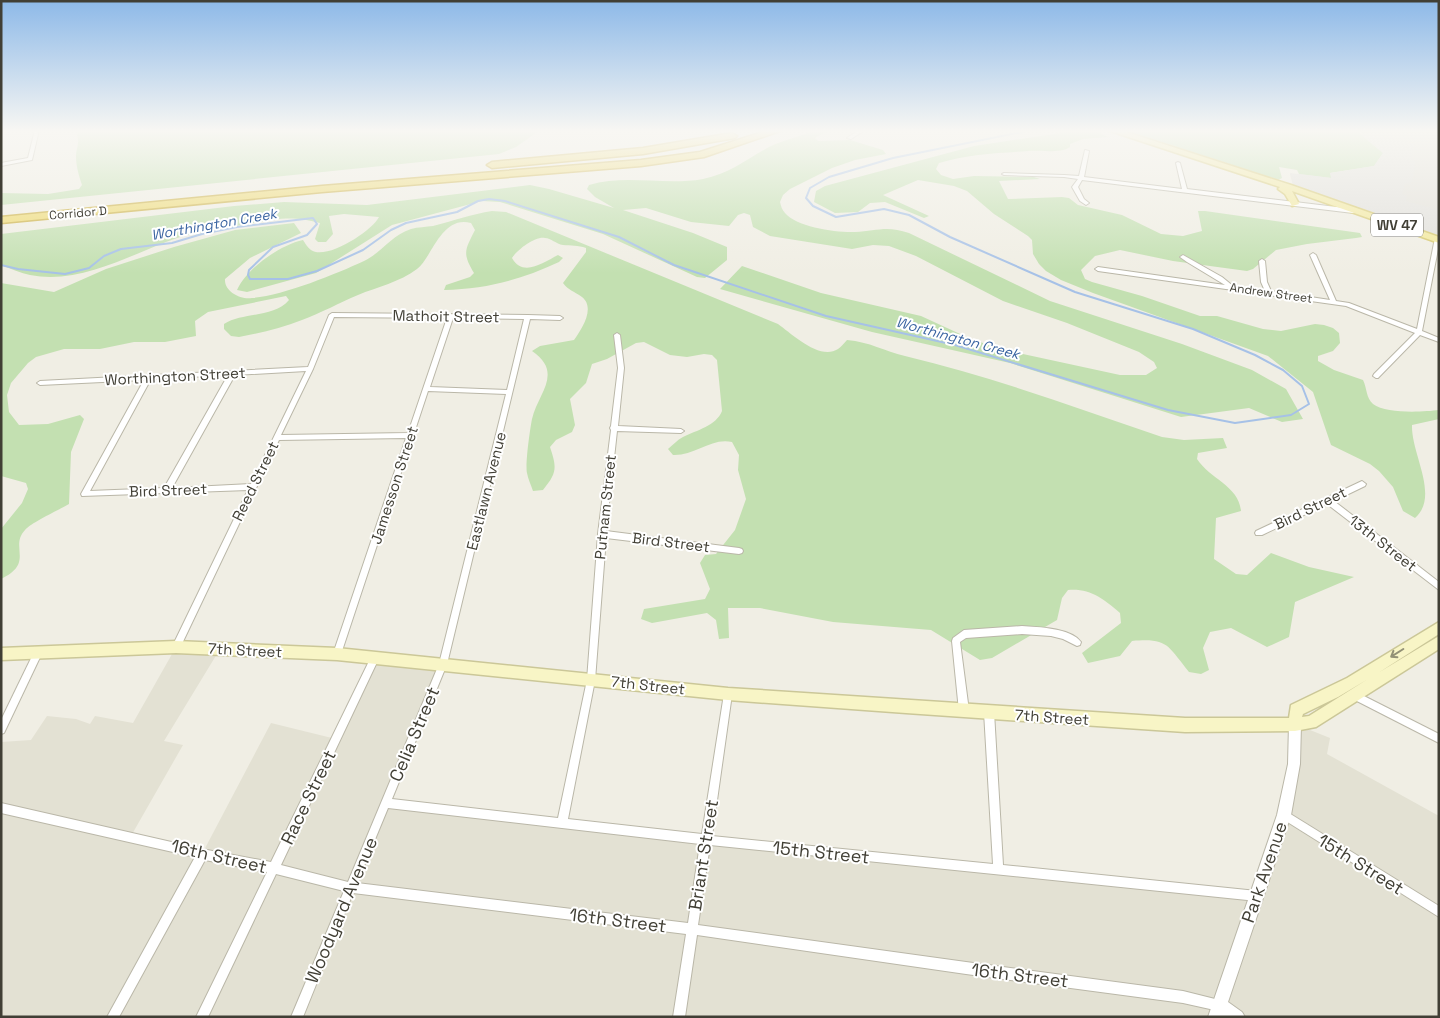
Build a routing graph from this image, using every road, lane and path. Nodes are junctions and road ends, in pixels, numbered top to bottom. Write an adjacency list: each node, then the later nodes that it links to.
1 (364, 178): 10 (highway, Corridor D)
2 (462, 178): 12 (highway, Corridor D)
3 (1072, 178): 4 (street)
4 (1081, 178): 7 (street); 9 (street)
5 (1182, 178): 7 (street)
6 (1252, 178): 8 (main road)
7 (1185, 191): 8 (street)
8 (1296, 198): 11 (main road, WV 47); 11 (street)
9 (1086, 203)
10 (1, 211)
11 (1355, 211): 13 (main road, WV 47)
12 (1, 220)
13 (1438, 239): 25 (street)
14 (1313, 255): 20 (street)
15 (1183, 257): 18 (street)
16 (1262, 261): 19 (street)
17 (1098, 268): 18 (street, Andrew Street)
18 (1232, 287): 19 (street, Andrew Street)
19 (1268, 292): 20 (street, Andrew Street)
20 (1334, 302): 25 (street, Andrew Street)
21 (332, 315): 22 (street, Mathoit Street); 28 (street, Reed Street)
22 (450, 317): 23 (street, Mathoit Street); 33 (street, Jamesson Street)
23 (528, 317): 24 (street, Mathoit Street); 34 (street, Eastlawn Avenue)
24 (560, 318)
25 (1419, 332): 27 (street, Andrew Street); 30 (street)
26 (617, 335): 35 (street, Putnam Street)
27 (1439, 340)
28 (310, 368): 29 (street, Worthington Street); 38 (street, Reed Street)
29 (233, 373): 31 (street, Worthington Street); 41 (street)
30 (1376, 376)
31 (149, 378): 32 (street, Worthington Street); 41 (street, Bird Street)
32 (40, 384)
33 (426, 389): 34 (street); 37 (street, Jamesson Street)
34 (510, 392): 55 (street, Eastlawn Avenue)
35 (613, 428): 36 (street); 44 (street, Putnam Street)
36 (681, 430)
37 (411, 435): 38 (street); 53 (street, Jamesson Street)
38 (276, 438): 40 (street, Reed Street)
39 (1362, 484): 42 (street, Bird Street)
40 (252, 487): 41 (street, Bird Street); 50 (street, Reed Street)
41 (167, 490)
42 (1328, 500): 43 (street, Bird Street); 46 (street, 13th Street)
43 (1259, 533)
44 (602, 534): 45 (street, Bird Street); 56 (street, Putnam Street)
45 (739, 551)
46 (1439, 587)
47 (1439, 627): 61 (main road, one-way to 61)
48 (1077, 642): 59 (street)
49 (1439, 642): 58 (main road, 7th Street)
50 (176, 647): 51 (main road, 7th Street); 53 (main road, 7th Street)
51 (39, 651): 52 (main road, 7th Street); 62 (street)
52 (1, 654)
53 (337, 654): 54 (main road, 7th Street)
54 (375, 658): 55 (main road, 7th Street); 70 (street, Race Street)
55 (443, 664): 56 (main road, 7th Street); 64 (street, Celia Street)
56 (591, 680): 57 (main road, 7th Street); 67 (street, Putnam Street)
57 (728, 694): 59 (main road, 7th Street); 68 (street, Briant Street)
58 (1354, 695): 61 (main road, 7th Street); 63 (street)
59 (964, 711): 60 (main road, 7th Street)
60 (989, 712): 61 (main road, 7th Street); 71 (street)
61 (1295, 724): 66 (street, Park Avenue)
62 (1, 730)
63 (1439, 740)
64 (385, 803): 67 (street, 15th Street); 72 (street, Woodyard Avenue)
65 (1, 808): 69 (street, 16th Street)
66 (1284, 815): 73 (street, Park Avenue); 74 (street, 15th Street)
67 (562, 823): 68 (street, 15th Street)
68 (706, 840): 71 (street, 15th Street); 75 (street, Briant Street)
69 (202, 854): 70 (street, 16th Street); 77 (street)
70 (274, 868): 72 (street, 16th Street); 78 (street, Race Street)
71 (998, 870): 73 (street, 15th Street)
72 (352, 888): 75 (street, 16th Street); 79 (street, Woodyard Avenue)
73 (1256, 896): 76 (street, Park Avenue)
74 (1439, 912)
75 (692, 929): 76 (street, 16th Street); 80 (street, Briant Street)
76 (1218, 1011): 81 (street, 16th Street)
77 (112, 1017)
78 (202, 1017)
79 (297, 1017)
80 (679, 1017)
81 (1236, 1017)

